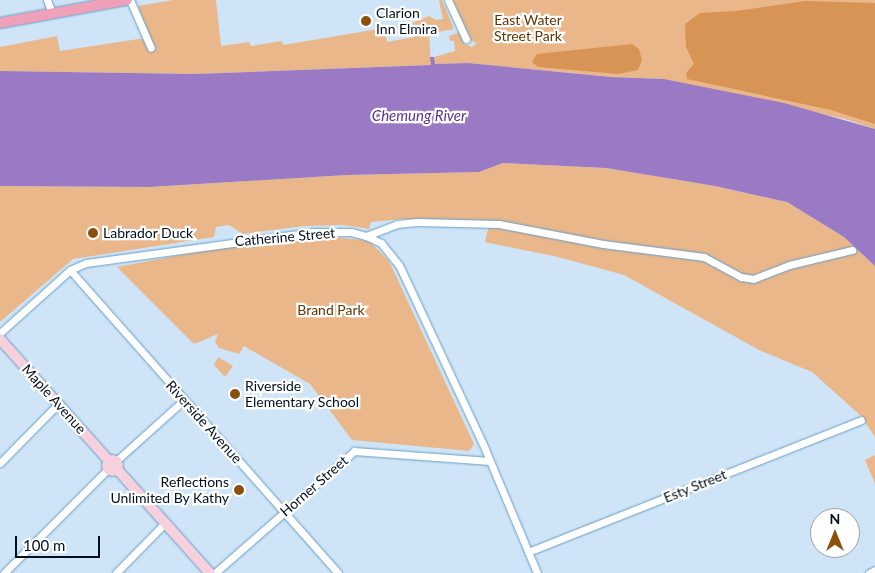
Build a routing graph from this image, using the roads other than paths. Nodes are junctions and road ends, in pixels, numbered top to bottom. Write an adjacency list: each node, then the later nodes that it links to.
1 (47, 0): 4 (street)
2 (128, 0): 4 (main road); 7 (street)
3 (448, 0): 6 (street)
4 (52, 13): 5 (main road)
5 (0, 23)
6 (466, 39)
7 (151, 48)
8 (366, 236): 9 (street); 10 (street, Catherine Street); 16 (street, Catherine Street)
9 (852, 250)
10 (70, 270): 11 (street, Catherine Street); 13 (street, Riverside Avenue)
11 (0, 333)
12 (0, 339): 14 (main road, Maple Avenue)
13 (184, 400): 18 (street); 19 (street, Riverside Avenue)
14 (58, 404): 17 (street); 18 (main road, Maple Avenue)
15 (862, 420): 21 (street, Esty Street)
16 (490, 461): 19 (street, Horner Street); 21 (street, Catherine Street)
17 (0, 462)
18 (112, 464): 20 (main road, Maple Avenue); 24 (street)
19 (284, 512): 23 (street, Horner Street); 26 (street, Riverside Avenue)
20 (165, 523): 23 (main road, Maple Avenue); 25 (street)
21 (528, 552): 27 (street, Catherine Street)
22 (875, 570): 28 (street)
23 (212, 572)
24 (4, 573)
25 (116, 573)
26 (338, 573)
27 (537, 573)
28 (869, 573)

